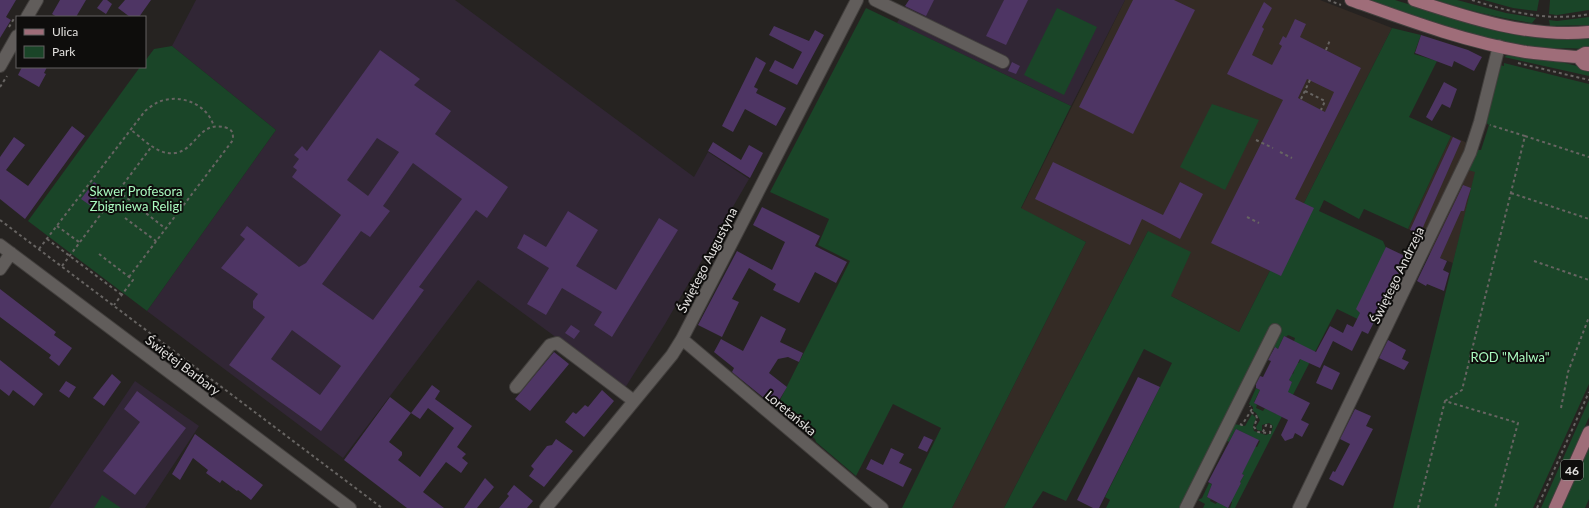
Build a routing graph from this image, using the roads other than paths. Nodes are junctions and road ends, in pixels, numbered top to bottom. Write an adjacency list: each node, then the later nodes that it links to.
1 (37, 0): 6 (street)
2 (857, 0): 18 (street, Świętego Augustyna)
3 (875, 0): 11 (street)
4 (1351, 0): 9 (main road)
5 (1414, 0): 7 (main road)
6 (22, 15)
7 (1589, 32)
8 (12, 33): 13 (street)
9 (1499, 46): 10 (main road); 26 (street, Świętego Andrzeja)
10 (1583, 55): 12 (main road)
11 (1003, 62)
12 (1589, 65)
13 (0, 66)
14 (0, 245): 15 (street, Świętej Barbary)
15 (11, 253): 16 (street); 22 (street, Świętej Barbary)
16 (0, 269)
17 (1275, 330): 25 (street)
18 (682, 339): 20 (street, Świętego Augustyna); 24 (street, Loretańska)
19 (516, 387): 20 (street)
20 (634, 401): 23 (street, Świętego Augustyna)
21 (1589, 432): 27 (main road, 46)
22 (350, 508)
23 (546, 508)
24 (882, 508)
25 (1186, 508)
26 (1299, 508)
27 (1555, 508)

